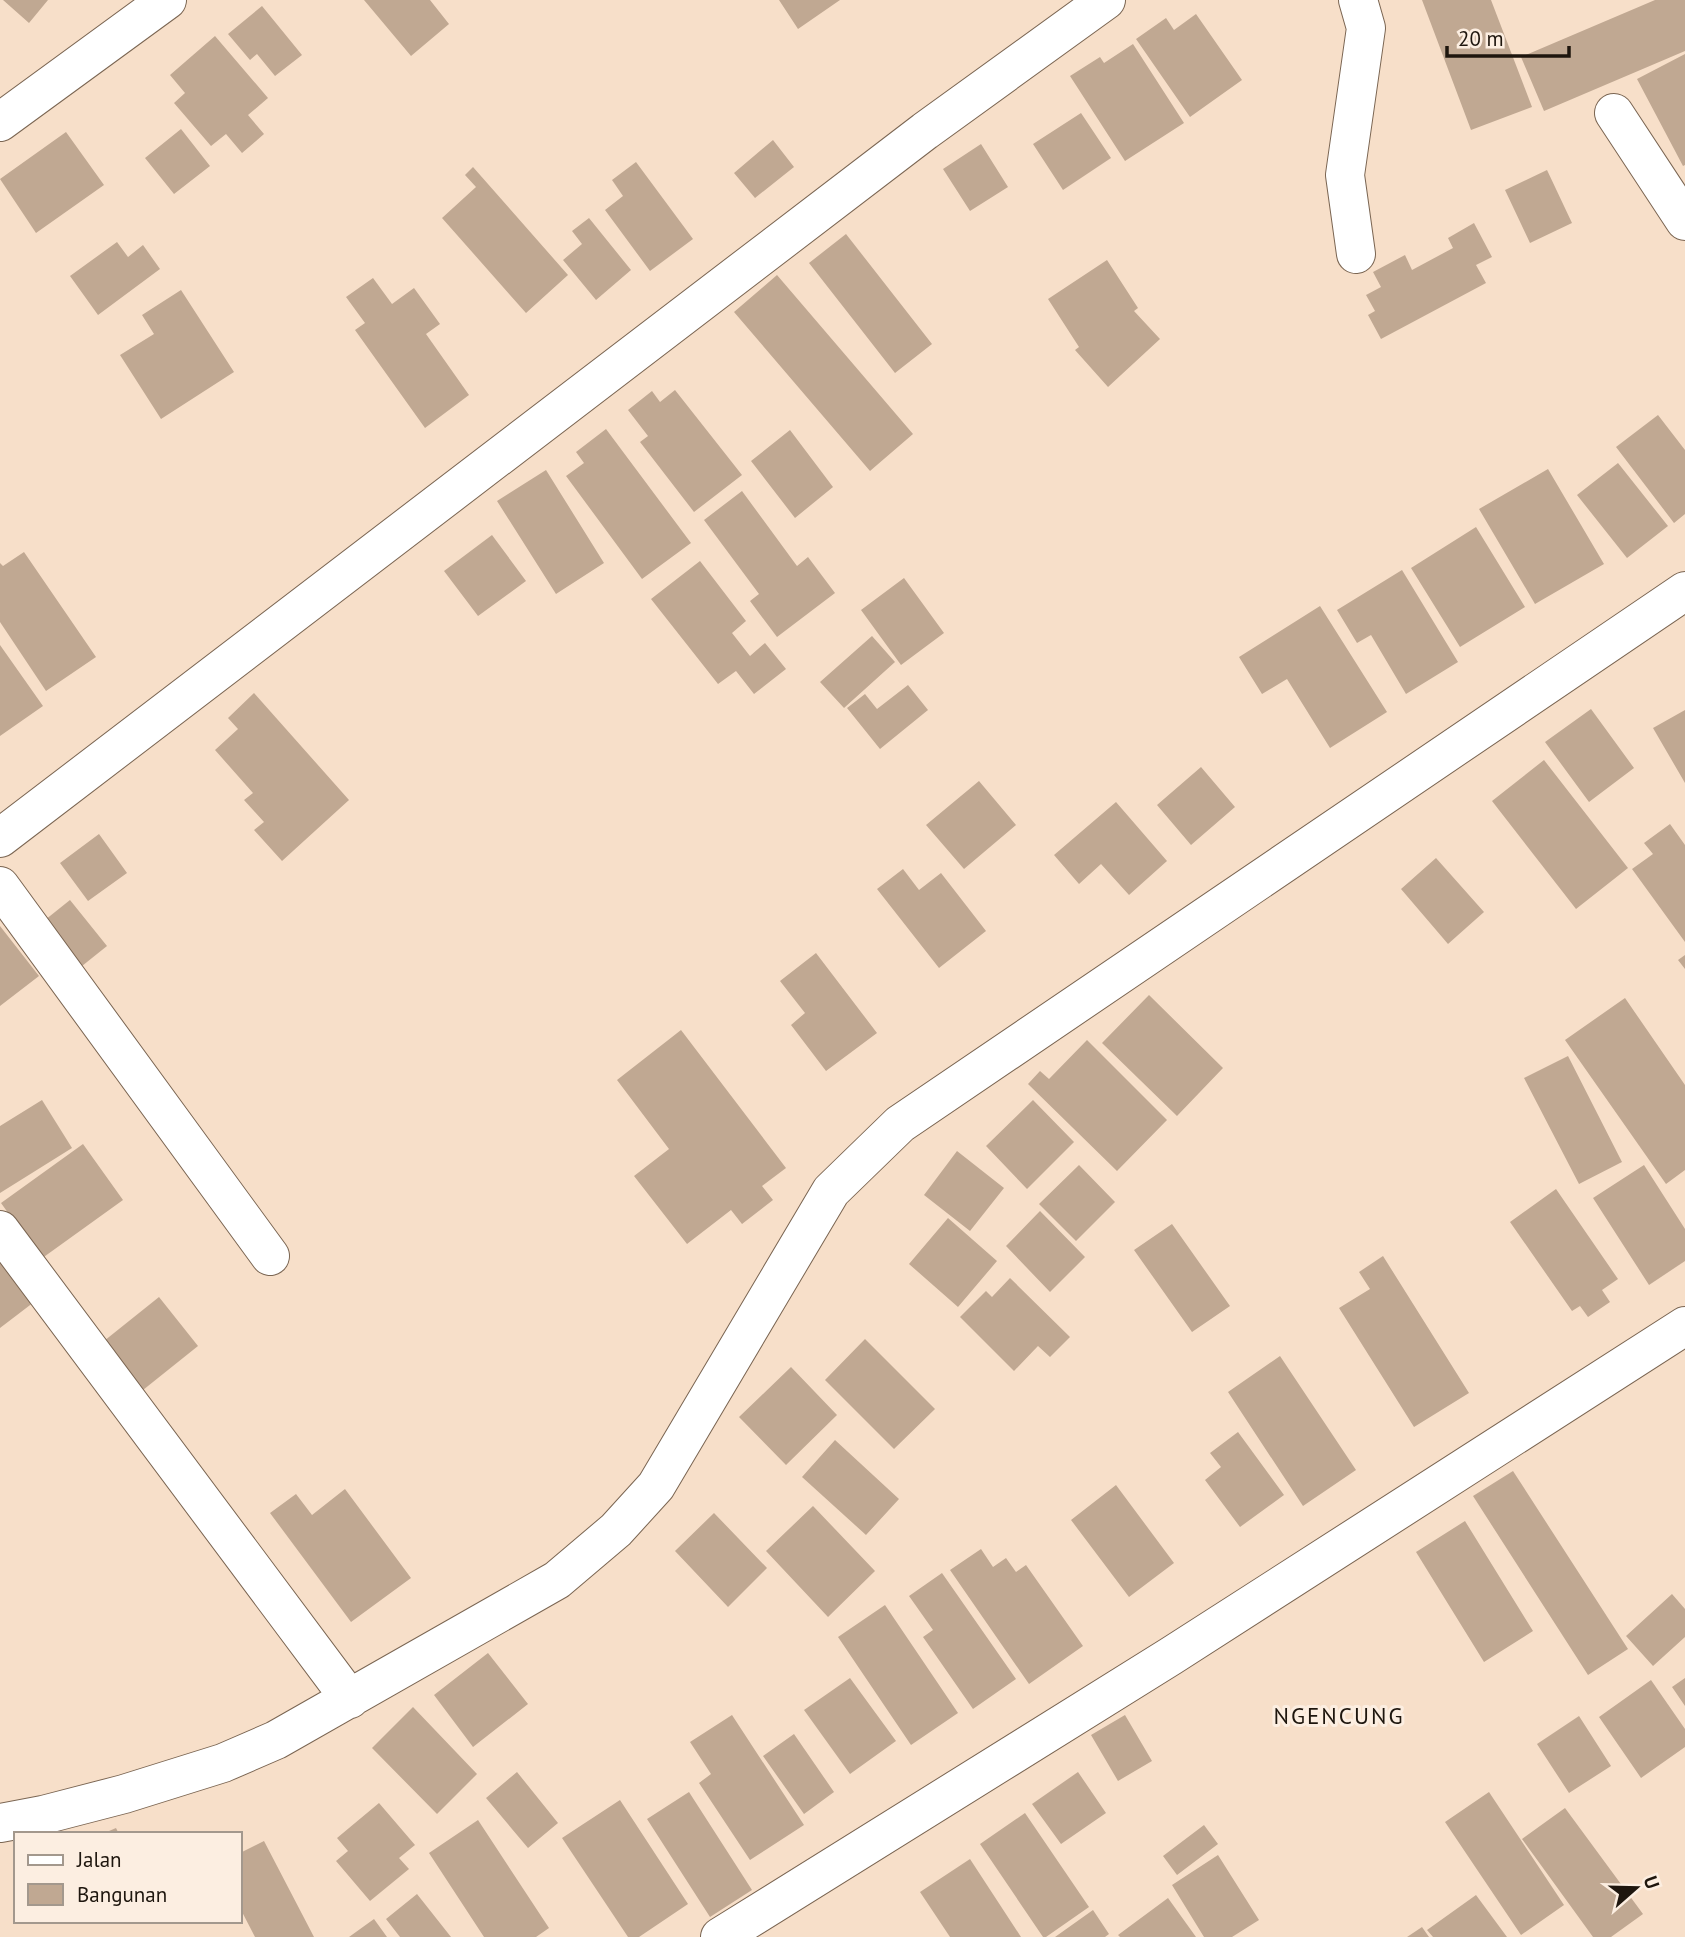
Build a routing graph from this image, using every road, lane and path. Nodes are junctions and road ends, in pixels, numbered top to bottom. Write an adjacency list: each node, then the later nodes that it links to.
1 (167, 0): 5 (street)
2 (1105, 0): 9 (street)
3 (1358, 0): 7 (street)
4 (1614, 113): 6 (street)
5 (0, 122)
6 (1685, 221)
7 (1356, 254)
8 (1685, 591): 14 (street)
9 (0, 838)
10 (0, 886): 12 (street)
11 (0, 1230): 14 (street)
12 (270, 1256)
13 (1685, 1326): 16 (street)
14 (350, 1699): 15 (street)
15 (0, 1823)
16 (720, 1937)

